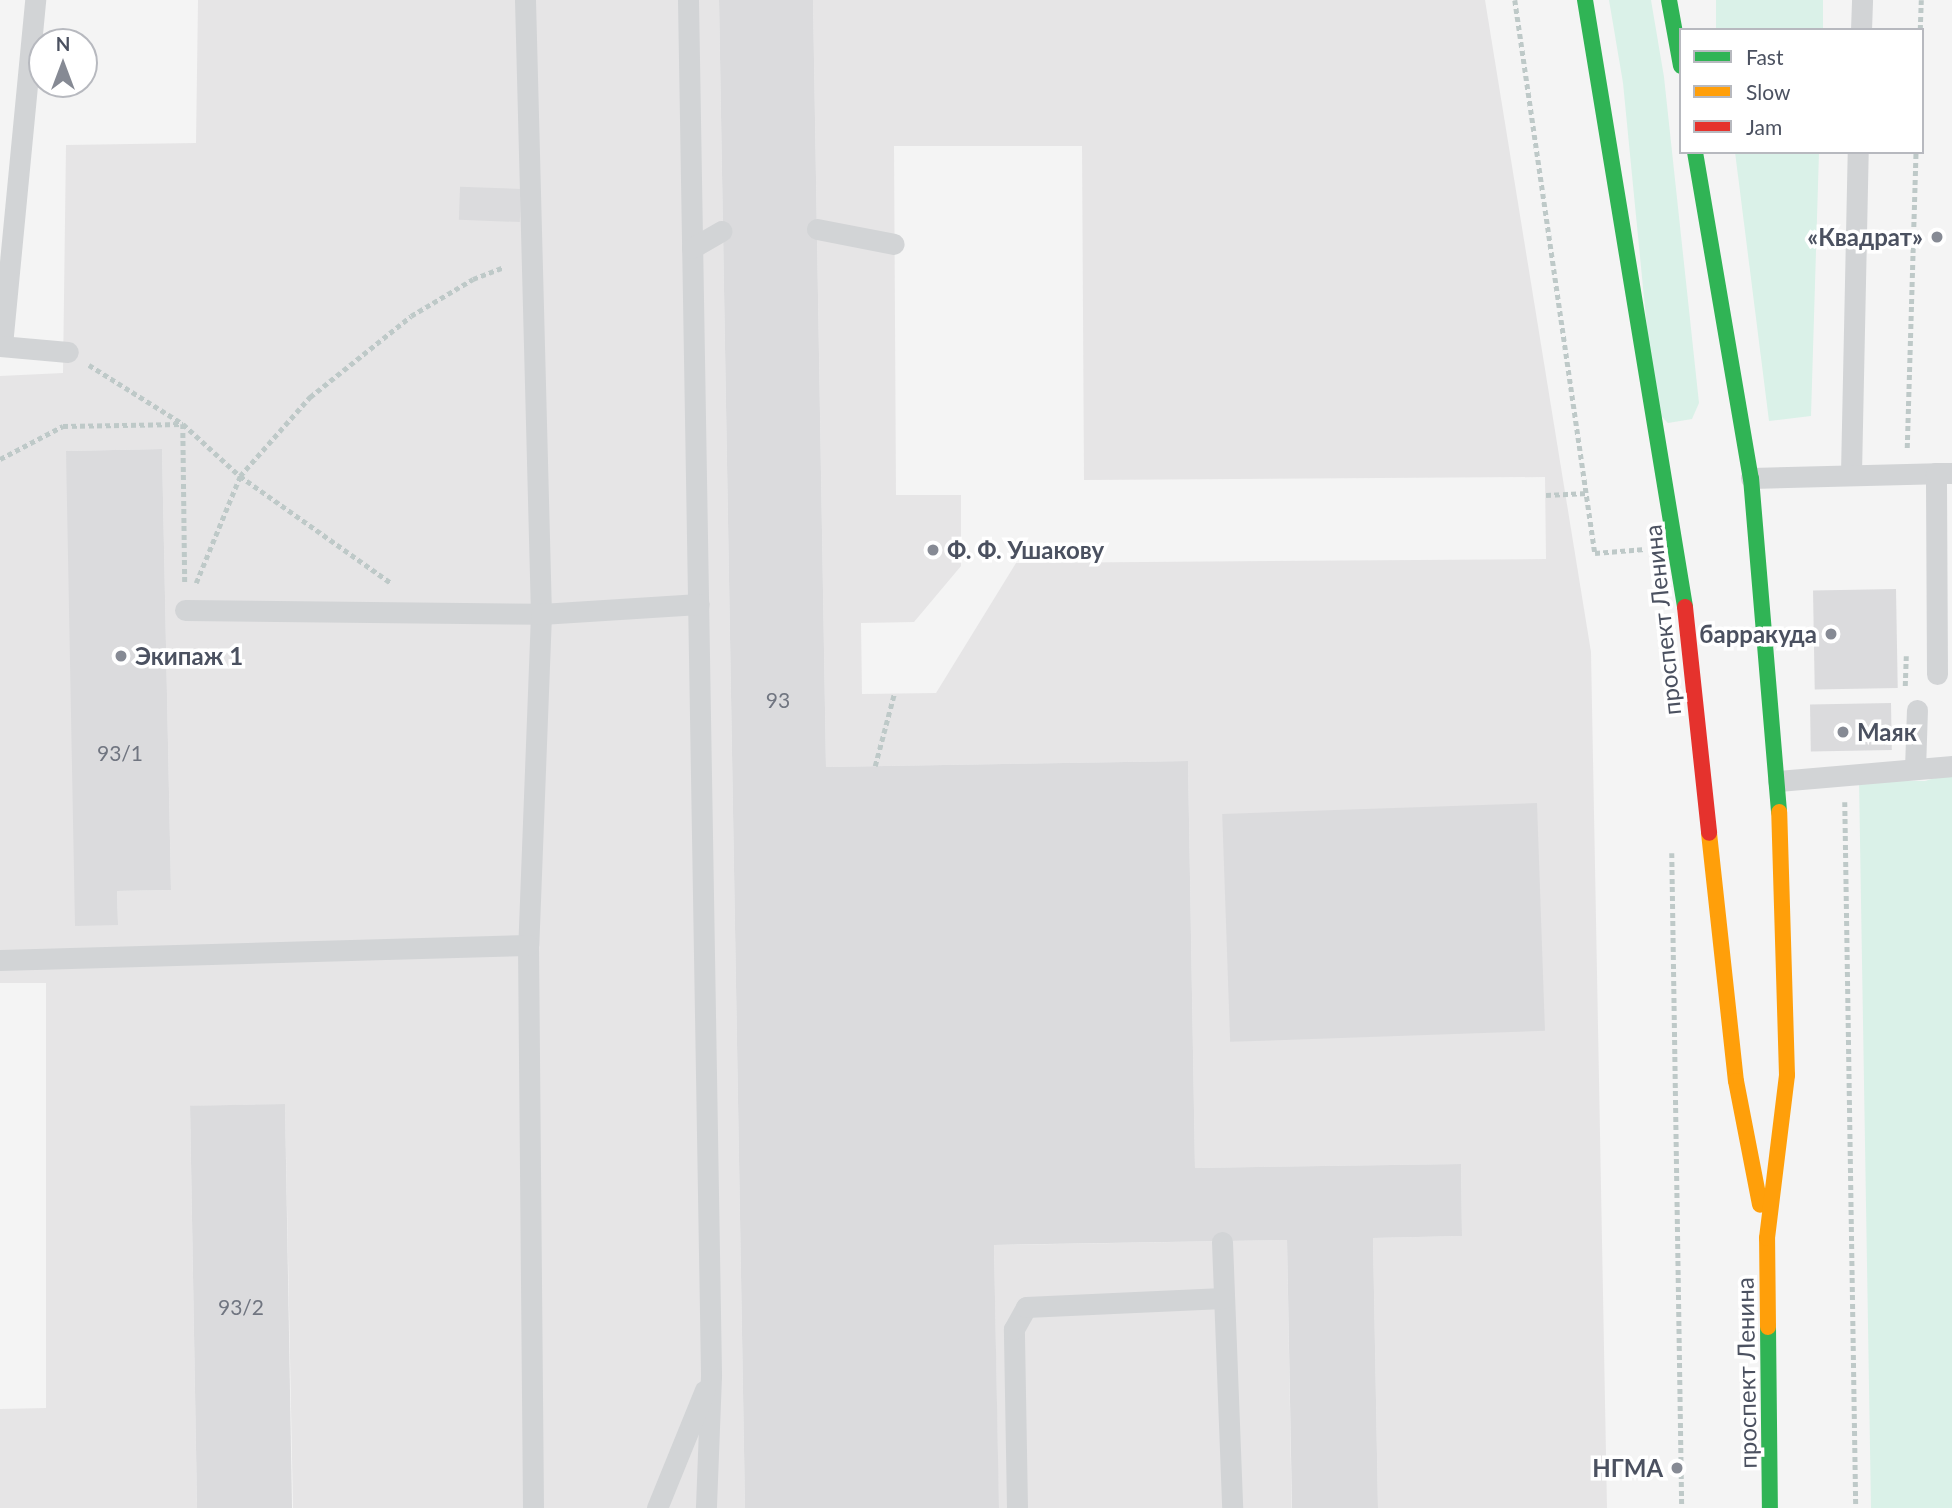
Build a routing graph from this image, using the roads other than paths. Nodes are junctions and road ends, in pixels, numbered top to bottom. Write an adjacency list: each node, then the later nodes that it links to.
1 (35, 0): 15 (lane)
2 (525, 0): 22 (lane)
3 (688, 0): 14 (lane)
4 (1585, 0): 30 (street, проспект Ленина)
5 (1670, 0): 8 (street)
6 (1862, 0): 7 (lane)
7 (1861, 28)
8 (1679, 54)
9 (1695, 154): 19 (street, проспект Ленина)
10 (1858, 154): 17 (lane)
11 (817, 229): 13 (lane)
12 (722, 231): 14 (lane)
13 (894, 244)
14 (692, 248): 20 (lane)
15 (1, 345): 16 (lane)
16 (68, 352)
17 (1851, 472): 18 (lane); 19 (lane)
18 (1944, 472): 23 (lane)
19 (1751, 478): 27 (street, проспект Ленина)
20 (699, 604): 22 (lane); 33 (lane)
21 (185, 610): 22 (lane)
22 (541, 614): 28 (lane)
23 (1937, 674)
24 (1917, 710): 26 (lane)
25 (1952, 766): 26 (lane)
26 (1914, 769): 27 (lane)
27 (1778, 781): 30 (street, проспект Ленина)
28 (528, 945): 29 (lane); 34 (lane)
29 (0, 960)
30 (1767, 1238): 39 (street, проспект Ленина)
31 (1222, 1242): 32 (lane)
32 (1223, 1298): 37 (lane); 38 (lane)
33 (711, 1376): 35 (lane); 36 (lane)
34 (533, 1508)
35 (657, 1508)
36 (706, 1508)
37 (1017, 1508)
38 (1232, 1508)
39 (1770, 1508)

